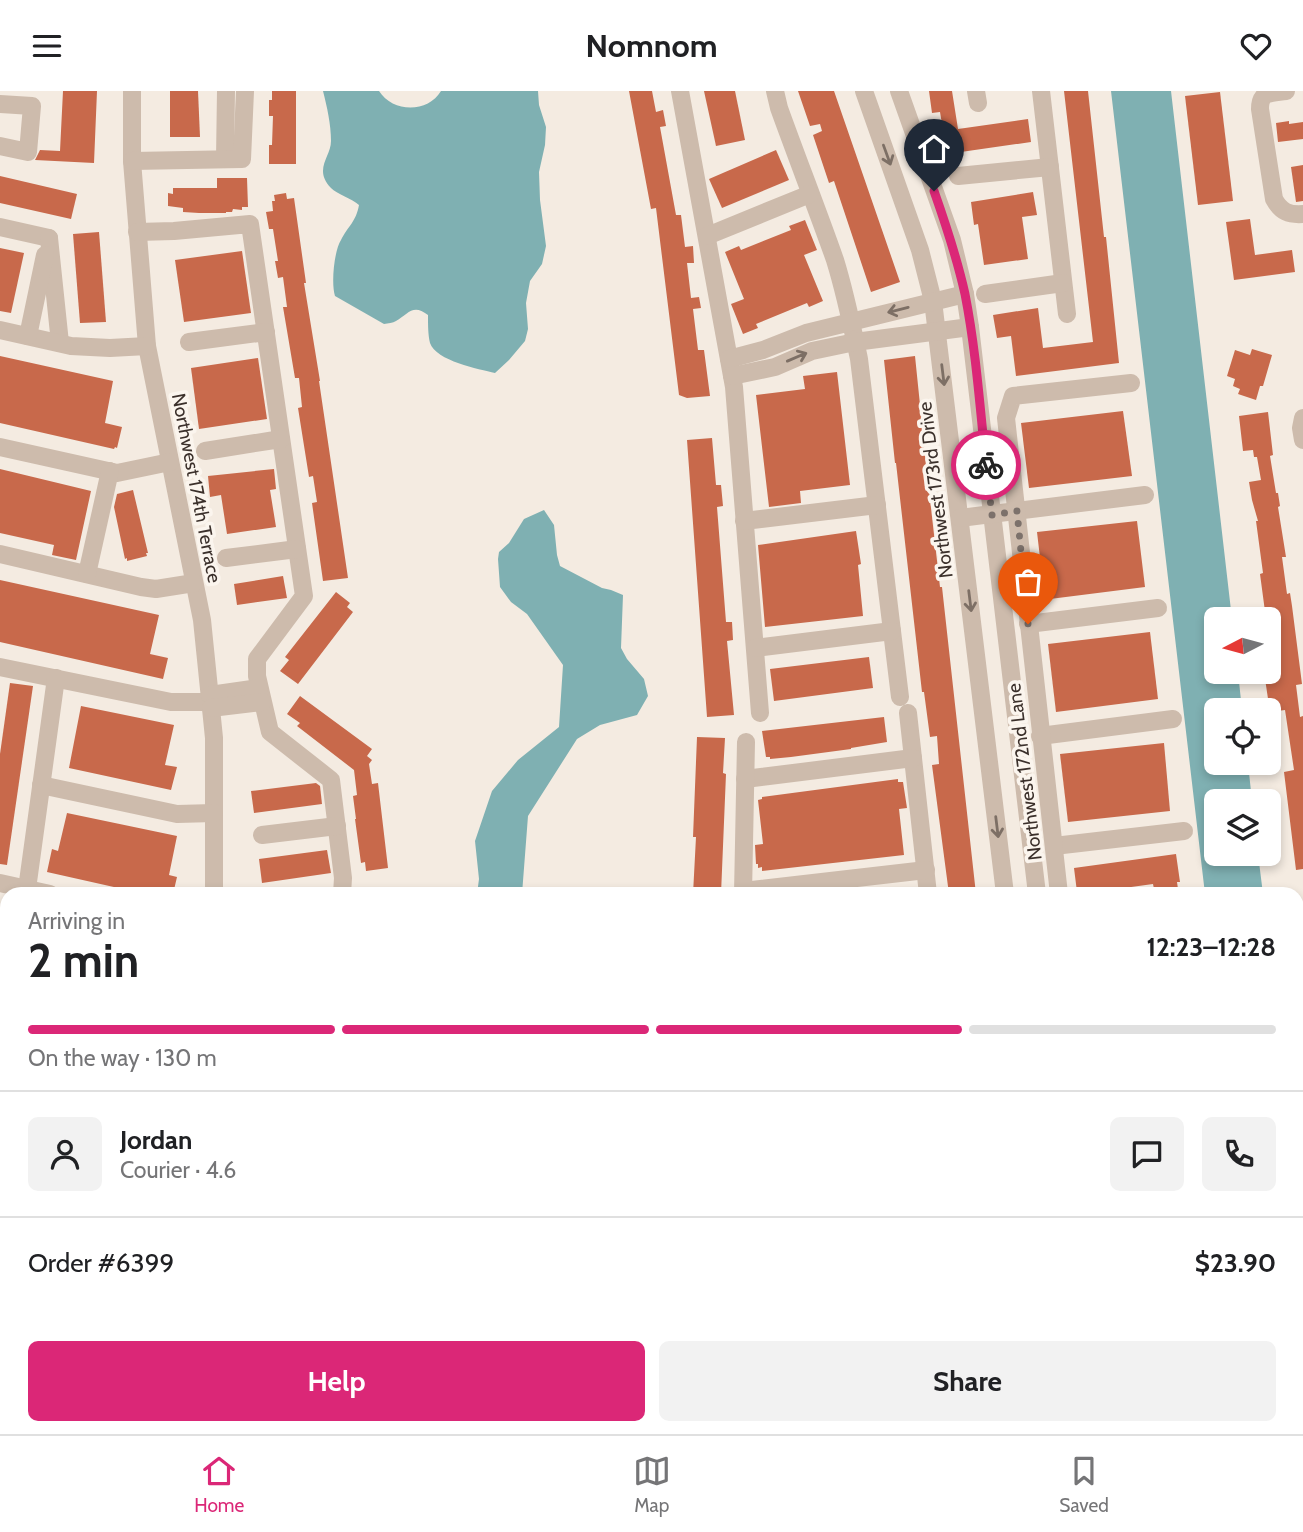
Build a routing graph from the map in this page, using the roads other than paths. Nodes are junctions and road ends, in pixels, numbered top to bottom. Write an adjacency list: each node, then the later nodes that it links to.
1 (132, 91): 13 (street, Northwest 174th Terrace)
2 (226, 91): 12 (street)
3 (245, 91): 12 (street)
4 (680, 91): 20 (street)
5 (775, 91): 16 (street)
6 (864, 91): 25 (street, Northwest 173rd Drive, one-way to 25)
7 (898, 91): 23 (street)
8 (1041, 91): 14 (street)
9 (1286, 91): 17 (street)
10 (0, 104): 11 (street)
11 (0, 146)
12 (225, 159): 13 (street)
13 (132, 161): 19 (street, Northwest 174th Terrace)
14 (1050, 167): 15 (street); 22 (street)
15 (958, 176)
16 (810, 194): 20 (street); 27 (street)
17 (1303, 214)
18 (0, 227): 21 (street)
19 (137, 232): 30 (street); 36 (street, Northwest 174th Terrace)
20 (707, 236): 37 (street)
21 (49, 238): 32 (street); 35 (street)
22 (1063, 283): 24 (street); 26 (street)
23 (965, 294): 25 (street); 28 (street)
24 (985, 294)
25 (933, 301): 27 (street, one-way to 27); 31 (street, Northwest 173rd Drive)
26 (1067, 314)
27 (851, 322): 34 (street); 37 (street)
28 (970, 327): 31 (street); 49 (street)
29 (0, 330): 32 (street)
30 (266, 332): 33 (street); 40 (street)
31 (937, 332): 34 (street); 50 (street, Northwest 173rd Drive, one-way to 50)
32 (28, 336): 35 (street)
33 (189, 342)
34 (855, 342): 37 (street, one-way to 34); 47 (street)
35 (60, 343): 36 (street)
36 (147, 346): 44 (street, Northwest 174th Terrace)
37 (730, 367): 51 (street)
38 (1131, 383): 48 (street, Northwest 172nd Lane)
39 (1303, 418): 41 (street)
40 (281, 439): 43 (street); 52 (street)
41 (1303, 440)
42 (0, 447): 45 (street)
43 (205, 451)
44 (170, 462): 45 (street); 56 (street, Northwest 174th Terrace)
45 (110, 471): 55 (street)
46 (1145, 495): 48 (street)
47 (877, 505): 51 (street); 59 (street)
48 (1017, 511): 49 (street); 58 (street, Northwest 172nd Lane)
49 (992, 515): 50 (street); 87 (street)
50 (960, 519): 86 (street, Northwest 173rd Drive, one-way to 86)
51 (744, 521): 60 (street)
52 (297, 549): 54 (street); 63 (street)
53 (0, 554): 55 (street)
54 (226, 558)
55 (87, 574): 56 (street)
56 (194, 583): 64 (street, Northwest 174th Terrace)
57 (1158, 608): 58 (street)
58 (1028, 624): 67 (street, Northwest 172nd Lane)
59 (892, 631): 60 (street); 69 (street)
60 (755, 648): 65 (street)
61 (0, 667): 62 (street)
62 (56, 678): 64 (street); 71 (street)
63 (260, 695): 64 (street); 73 (street)
64 (211, 702): 72 (street, Northwest 174th Terrace)
65 (760, 713)
66 (1173, 719): 67 (street)
67 (1040, 736): 76 (street, Northwest 172nd Lane)
68 (746, 742): 70 (street)
69 (913, 758): 70 (street); 77 (street)
70 (746, 779): 84 (street)
71 (41, 785): 72 (street); 81 (street)
72 (214, 813): 82 (street, Northwest 174th Terrace)
73 (337, 826): 75 (street); 83 (street)
74 (1184, 831): 76 (street)
75 (262, 835)
76 (1054, 846): 88 (street, Northwest 172nd Lane)
77 (926, 870): 79 (street); 85 (street)
78 (0, 883): 80 (street)
79 (854, 886)
80 (18, 887)
81 (27, 887)
82 (214, 887)
83 (342, 887)
84 (743, 887)
85 (927, 887)
86 (1004, 887)
87 (1036, 887)
88 (1058, 887)

